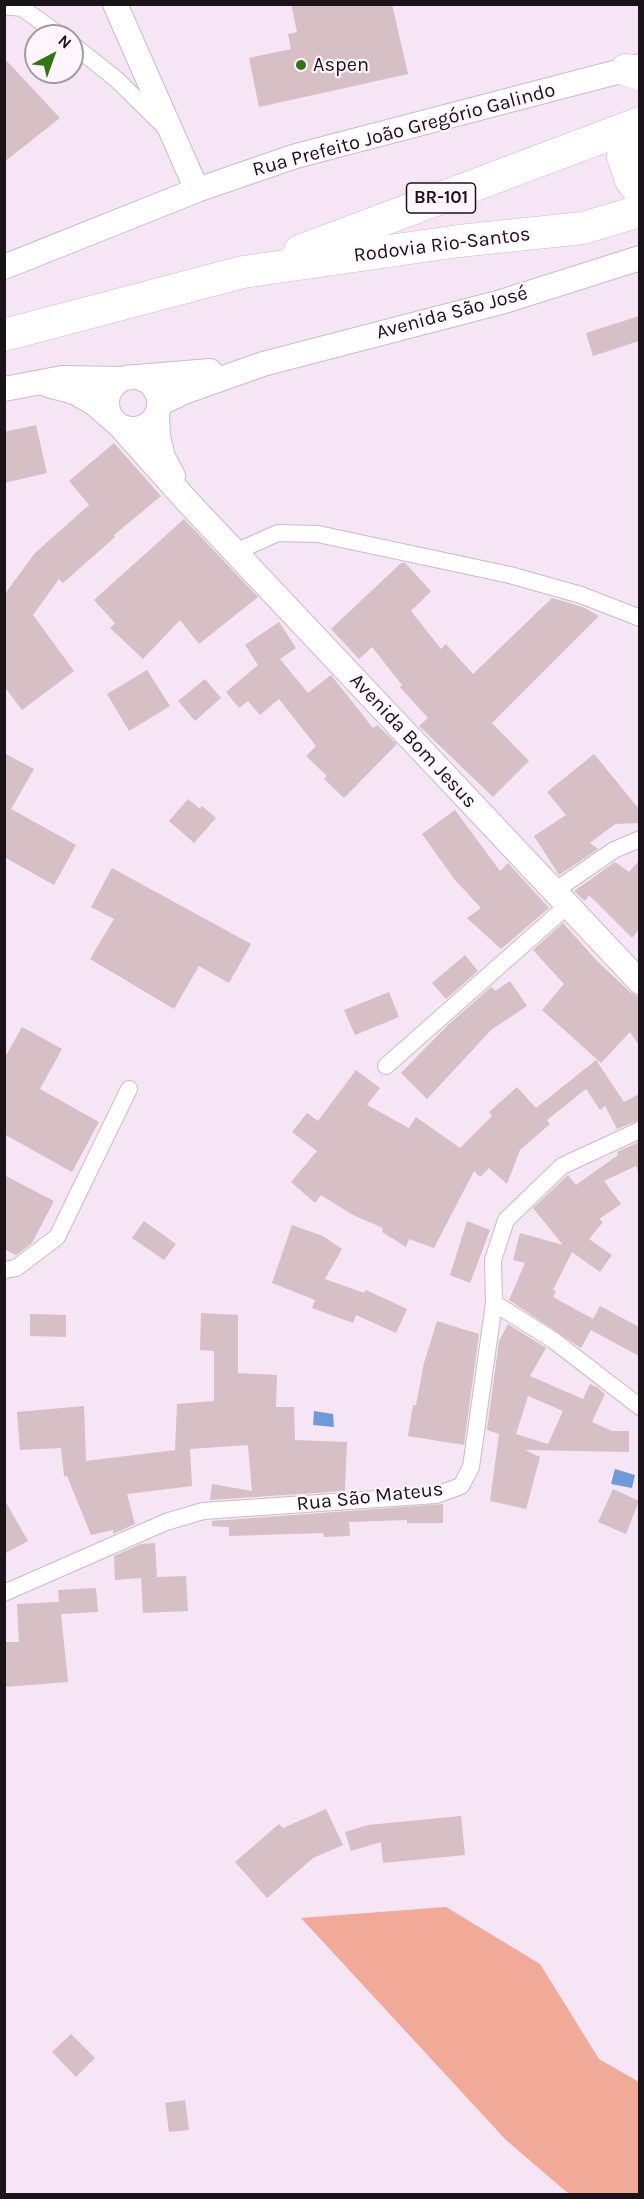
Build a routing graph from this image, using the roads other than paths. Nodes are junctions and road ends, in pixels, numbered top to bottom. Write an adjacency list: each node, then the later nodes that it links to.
1 (115, 4): 8 (main road)
2 (4, 6): 3 (street)
3 (30, 6): 4 (street)
4 (49, 24)
5 (84, 54): 8 (street)
6 (635, 70): 9 (main road, Rua Prefeito João Gregório Galindo)
7 (639, 124): 10 (highway); 14 (highway, Rodovia Rio-Santos / BR-101)
8 (174, 137): 9 (main road)
9 (197, 190): 13 (main road, Rua Prefeito João Gregório Galindo)
10 (639, 192)
11 (639, 211): 14 (highway, Rodovia Rio-Santos / BR-101)
12 (639, 258): 16 (main road, Avenida São José)
13 (5, 267)
14 (243, 272): 15 (highway, Rodovia Rio-Santos / BR-101)
15 (4, 335)
16 (263, 364): 17 (main road, Avenida São José); 20 (main road, Avenida São José)
17 (130, 378): 18 (main road, Avenida São José); 20 (main road); 21 (main road)
18 (31, 383): 19 (main road, Avenida São José); 21 (main road, Avenida Bom Jesus)
19 (4, 389)
20 (158, 410): 21 (main road, Avenida São José); 22 (main road, Avenida Bom Jesus)
21 (116, 422): 22 (main road, Avenida Bom Jesus)
22 (186, 500): 23 (main road, Avenida Bom Jesus)
23 (235, 552): 24 (street); 26 (main road, Avenida Bom Jesus)
24 (639, 618)
25 (639, 839): 26 (street)
26 (560, 899): 27 (main road, Avenida Bom Jesus); 28 (street)
27 (639, 982)
28 (386, 1066)
29 (129, 1089): 31 (street)
30 (639, 1130): 32 (street, Rua São Mateus)
31 (4, 1270)
32 (494, 1303): 33 (street); 34 (street, Rua São Mateus)
33 (639, 1407)
34 (4, 1593)

